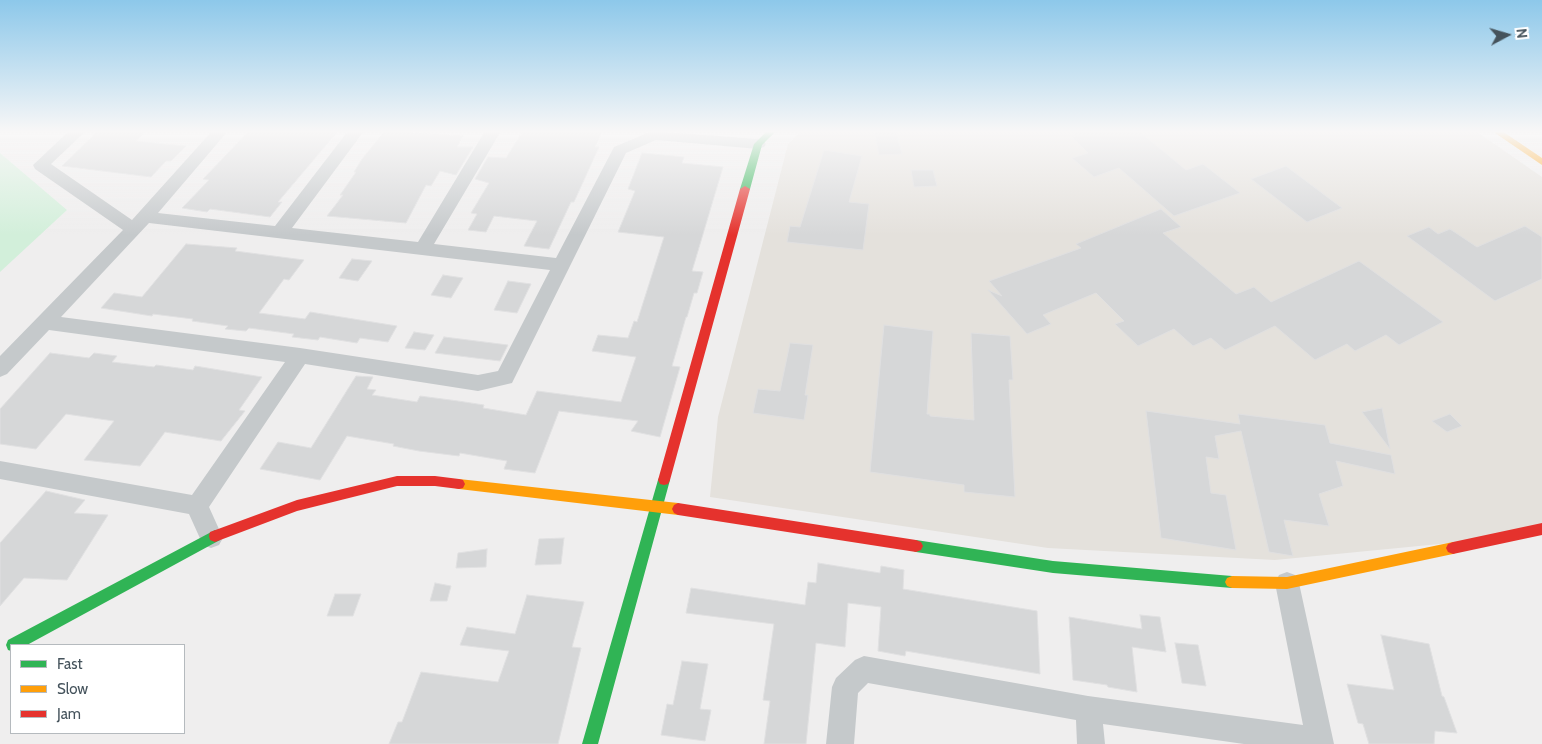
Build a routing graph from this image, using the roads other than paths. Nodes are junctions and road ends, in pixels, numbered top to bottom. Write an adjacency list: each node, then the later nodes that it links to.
1 (42, 166): 7 (street)
2 (190, 166): 7 (street)
3 (330, 166): 8 (street)
4 (472, 166): 9 (street)
5 (612, 166): 10 (street)
6 (752, 166): 16 (street)
7 (140, 223): 8 (street); 11 (street)
8 (280, 232): 9 (street)
9 (423, 248): 10 (street)
10 (563, 265): 12 (street)
11 (45, 322): 12 (street); 13 (street)
12 (300, 356): 15 (street)
13 (0, 369)
14 (0, 470): 15 (street)
15 (197, 506): 18 (street)
16 (658, 506): 18 (street); 19 (street); 23 (street)
17 (1542, 529): 19 (street)
18 (211, 538): 20 (street)
19 (1287, 583): 22 (street)
20 (16, 644)
21 (1088, 708): 22 (street); 24 (street); 25 (street)
22 (1320, 743)
23 (590, 744)
24 (840, 744)
25 (1090, 744)

